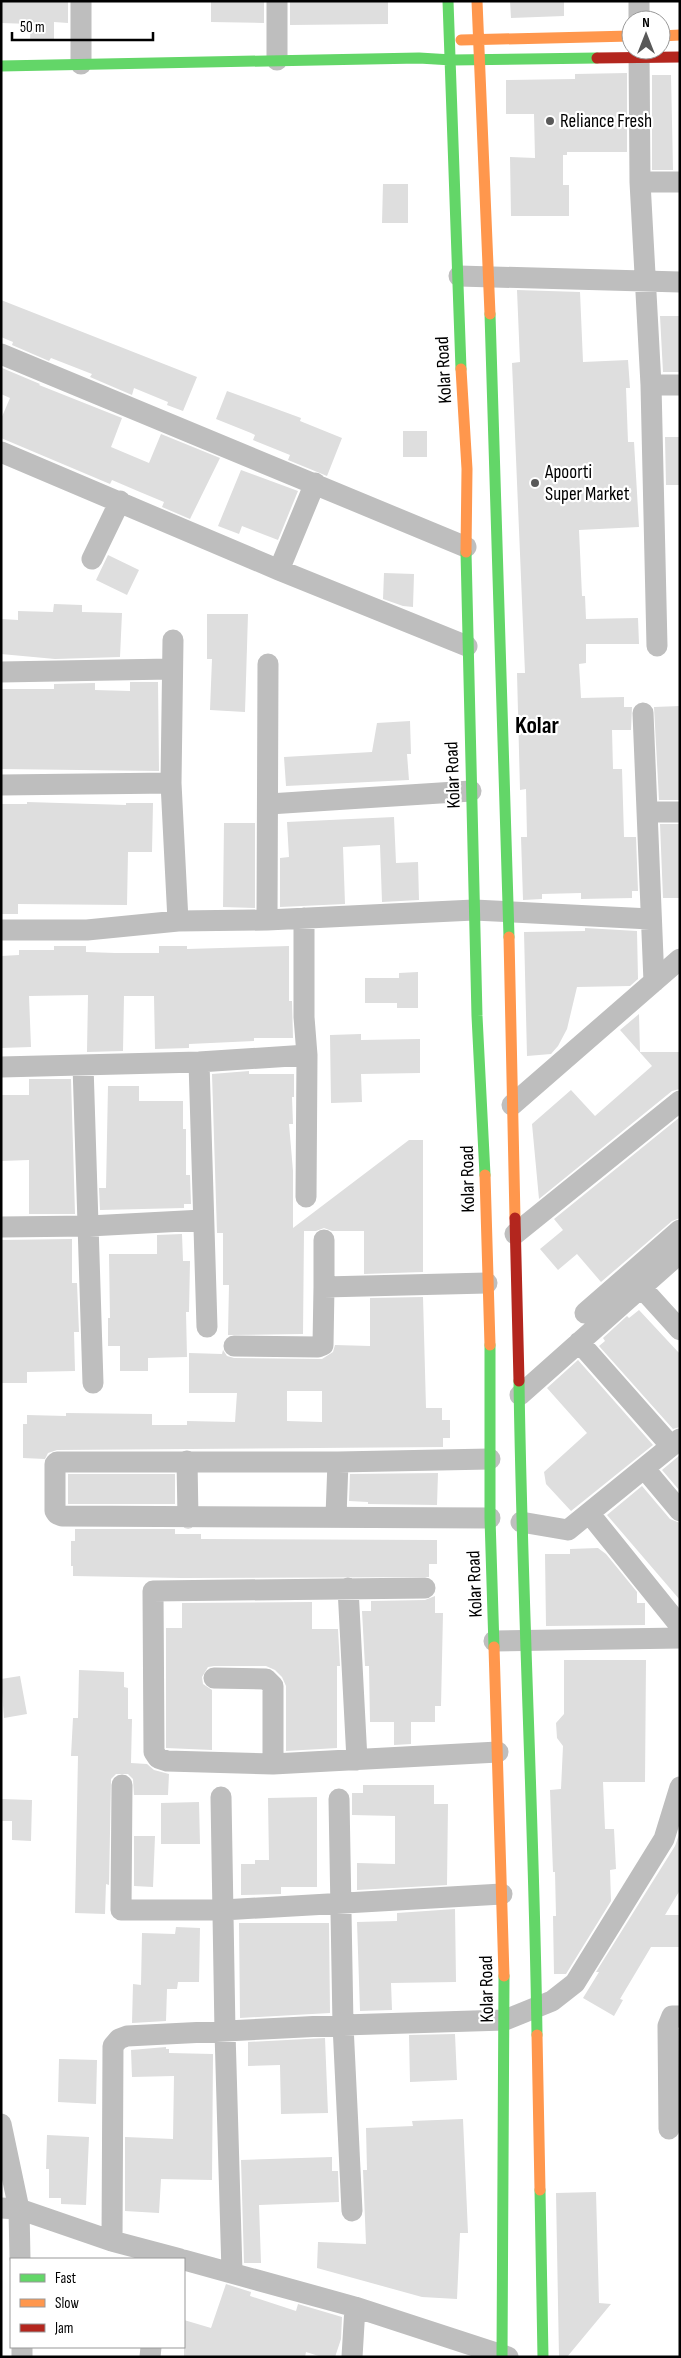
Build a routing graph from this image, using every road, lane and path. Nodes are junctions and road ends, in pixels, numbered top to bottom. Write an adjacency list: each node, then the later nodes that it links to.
1 (81, 1): 14 (street)
2 (277, 1): 10 (street)
3 (448, 1): 7 (main road, Kolar Road)
4 (477, 1): 6 (main road)
5 (621, 36): 6 (main road)
6 (478, 39): 7 (main road); 12 (main road)
7 (450, 40): 9 (main road); 11 (main road, Kolar Road)
8 (621, 54): 12 (main road)
9 (419, 58): 10 (main road); 11 (main road)
10 (277, 60): 14 (main road)
11 (452, 60): 12 (main road); 18 (main road, Kolar Road)
12 (479, 60): 19 (main road)
13 (639, 60): 16 (street)
14 (81, 64): 15 (main road)
15 (1, 66)
16 (640, 182): 17 (street); 20 (street)
17 (680, 182)
18 (459, 276): 19 (street); 28 (main road, Kolar Road)
19 (489, 277): 20 (street); 45 (main road)
20 (645, 281): 21 (street); 23 (street)
21 (680, 282)
22 (1, 354): 26 (street)
23 (651, 385): 24 (street); 33 (street)
24 (680, 385)
25 (1, 452): 27 (street)
26 (315, 482): 28 (street); 30 (street)
27 (120, 501): 29 (street); 30 (street)
28 (466, 547): 32 (main road, Kolar Road)
29 (92, 559)
30 (278, 570): 32 (street)
31 (173, 640): 35 (street)
32 (468, 646): 40 (main road, Kolar Road)
33 (657, 646)
34 (268, 664): 41 (street)
35 (171, 669): 36 (street); 38 (street)
36 (1, 672)
37 (643, 713): 42 (street)
38 (171, 783): 39 (street); 49 (street)
39 (1, 785)
40 (472, 791): 41 (street); 44 (main road, Kolar Road)
41 (269, 804): 48 (street)
42 (647, 812): 43 (street); 47 (street)
43 (680, 812)
44 (474, 910): 45 (street); 46 (street); 67 (main road, Kolar Road)
45 (508, 913): 47 (street); 58 (main road)
46 (304, 918): 48 (street); 53 (street)
47 (650, 919): 52 (street)
48 (267, 920): 49 (street)
49 (178, 921): 50 (street)
50 (1, 930)
51 (680, 959): 52 (street)
52 (654, 982): 58 (street)
53 (307, 1055): 54 (street); 59 (street)
54 (200, 1062): 55 (street); 60 (street)
55 (83, 1065): 56 (street); 61 (street)
56 (1, 1068)
57 (680, 1100): 64 (street)
58 (512, 1105): 64 (main road)
59 (306, 1197)
60 (203, 1220): 61 (street); 71 (street)
61 (89, 1226): 62 (street); 75 (street)
62 (1, 1227)
63 (680, 1230): 70 (street)
64 (515, 1234): 76 (main road)
65 (324, 1240): 68 (street)
66 (680, 1253): 69 (street)
67 (487, 1282): 68 (street); 78 (main road, Kolar Road)
68 (324, 1287): 74 (street)
69 (641, 1287): 72 (street); 73 (street)
70 (585, 1314)
71 (207, 1327)
72 (680, 1330)
73 (579, 1342): 76 (street); 77 (street)
74 (234, 1346)
75 (93, 1383)
76 (520, 1395): 87 (main road)
77 (676, 1442): 81 (street)
78 (490, 1458): 80 (street); 86 (main road, Kolar Road)
79 (187, 1461): 80 (street); 85 (street); 85 (street)
80 (338, 1462): 84 (street)
81 (644, 1468): 82 (street); 83 (street)
82 (589, 1512): 87 (street); 90 (street)
83 (680, 1512)
84 (336, 1516): 85 (street); 86 (street)
85 (188, 1518)
86 (490, 1518): 92 (main road, Kolar Road)
87 (520, 1522): 93 (main road)
88 (348, 1588): 89 (street); 96 (street); 97 (street)
89 (425, 1588)
90 (680, 1626)
91 (680, 1638): 93 (street)
92 (494, 1641): 93 (street); 95 (main road, Kolar Road)
93 (528, 1641): 105 (main road)
94 (214, 1678): 97 (street)
95 (498, 1752): 96 (street); 102 (main road, Kolar Road)
96 (357, 1760): 97 (street)
97 (273, 1764)
98 (122, 1785): 104 (street)
99 (680, 1787): 105 (street)
100 (220, 1797): 104 (street)
101 (339, 1799): 103 (street)
102 (502, 1894): 103 (street); 107 (main road, Kolar Road)
103 (342, 1902): 104 (street); 108 (street)
104 (223, 1910): 109 (street)
105 (537, 2007): 107 (street); 123 (main road)
106 (680, 2016): 111 (street)
107 (505, 2020): 108 (street); 121 (main road, Kolar Road)
108 (343, 2026): 109 (street); 113 (street)
109 (224, 2032): 114 (street); 119 (street)
110 (1, 2124): 112 (street)
111 (668, 2129)
112 (10, 2209): 114 (street); 116 (street)
113 (352, 2210)
114 (112, 2241): 115 (street)
115 (154, 2256): 117 (street)
116 (20, 2258)
117 (171, 2258)
118 (185, 2260): 119 (street)
119 (232, 2272): 120 (street)
120 (355, 2307): 121 (street); 122 (street)
121 (504, 2356)
122 (352, 2357)
123 (543, 2357)

